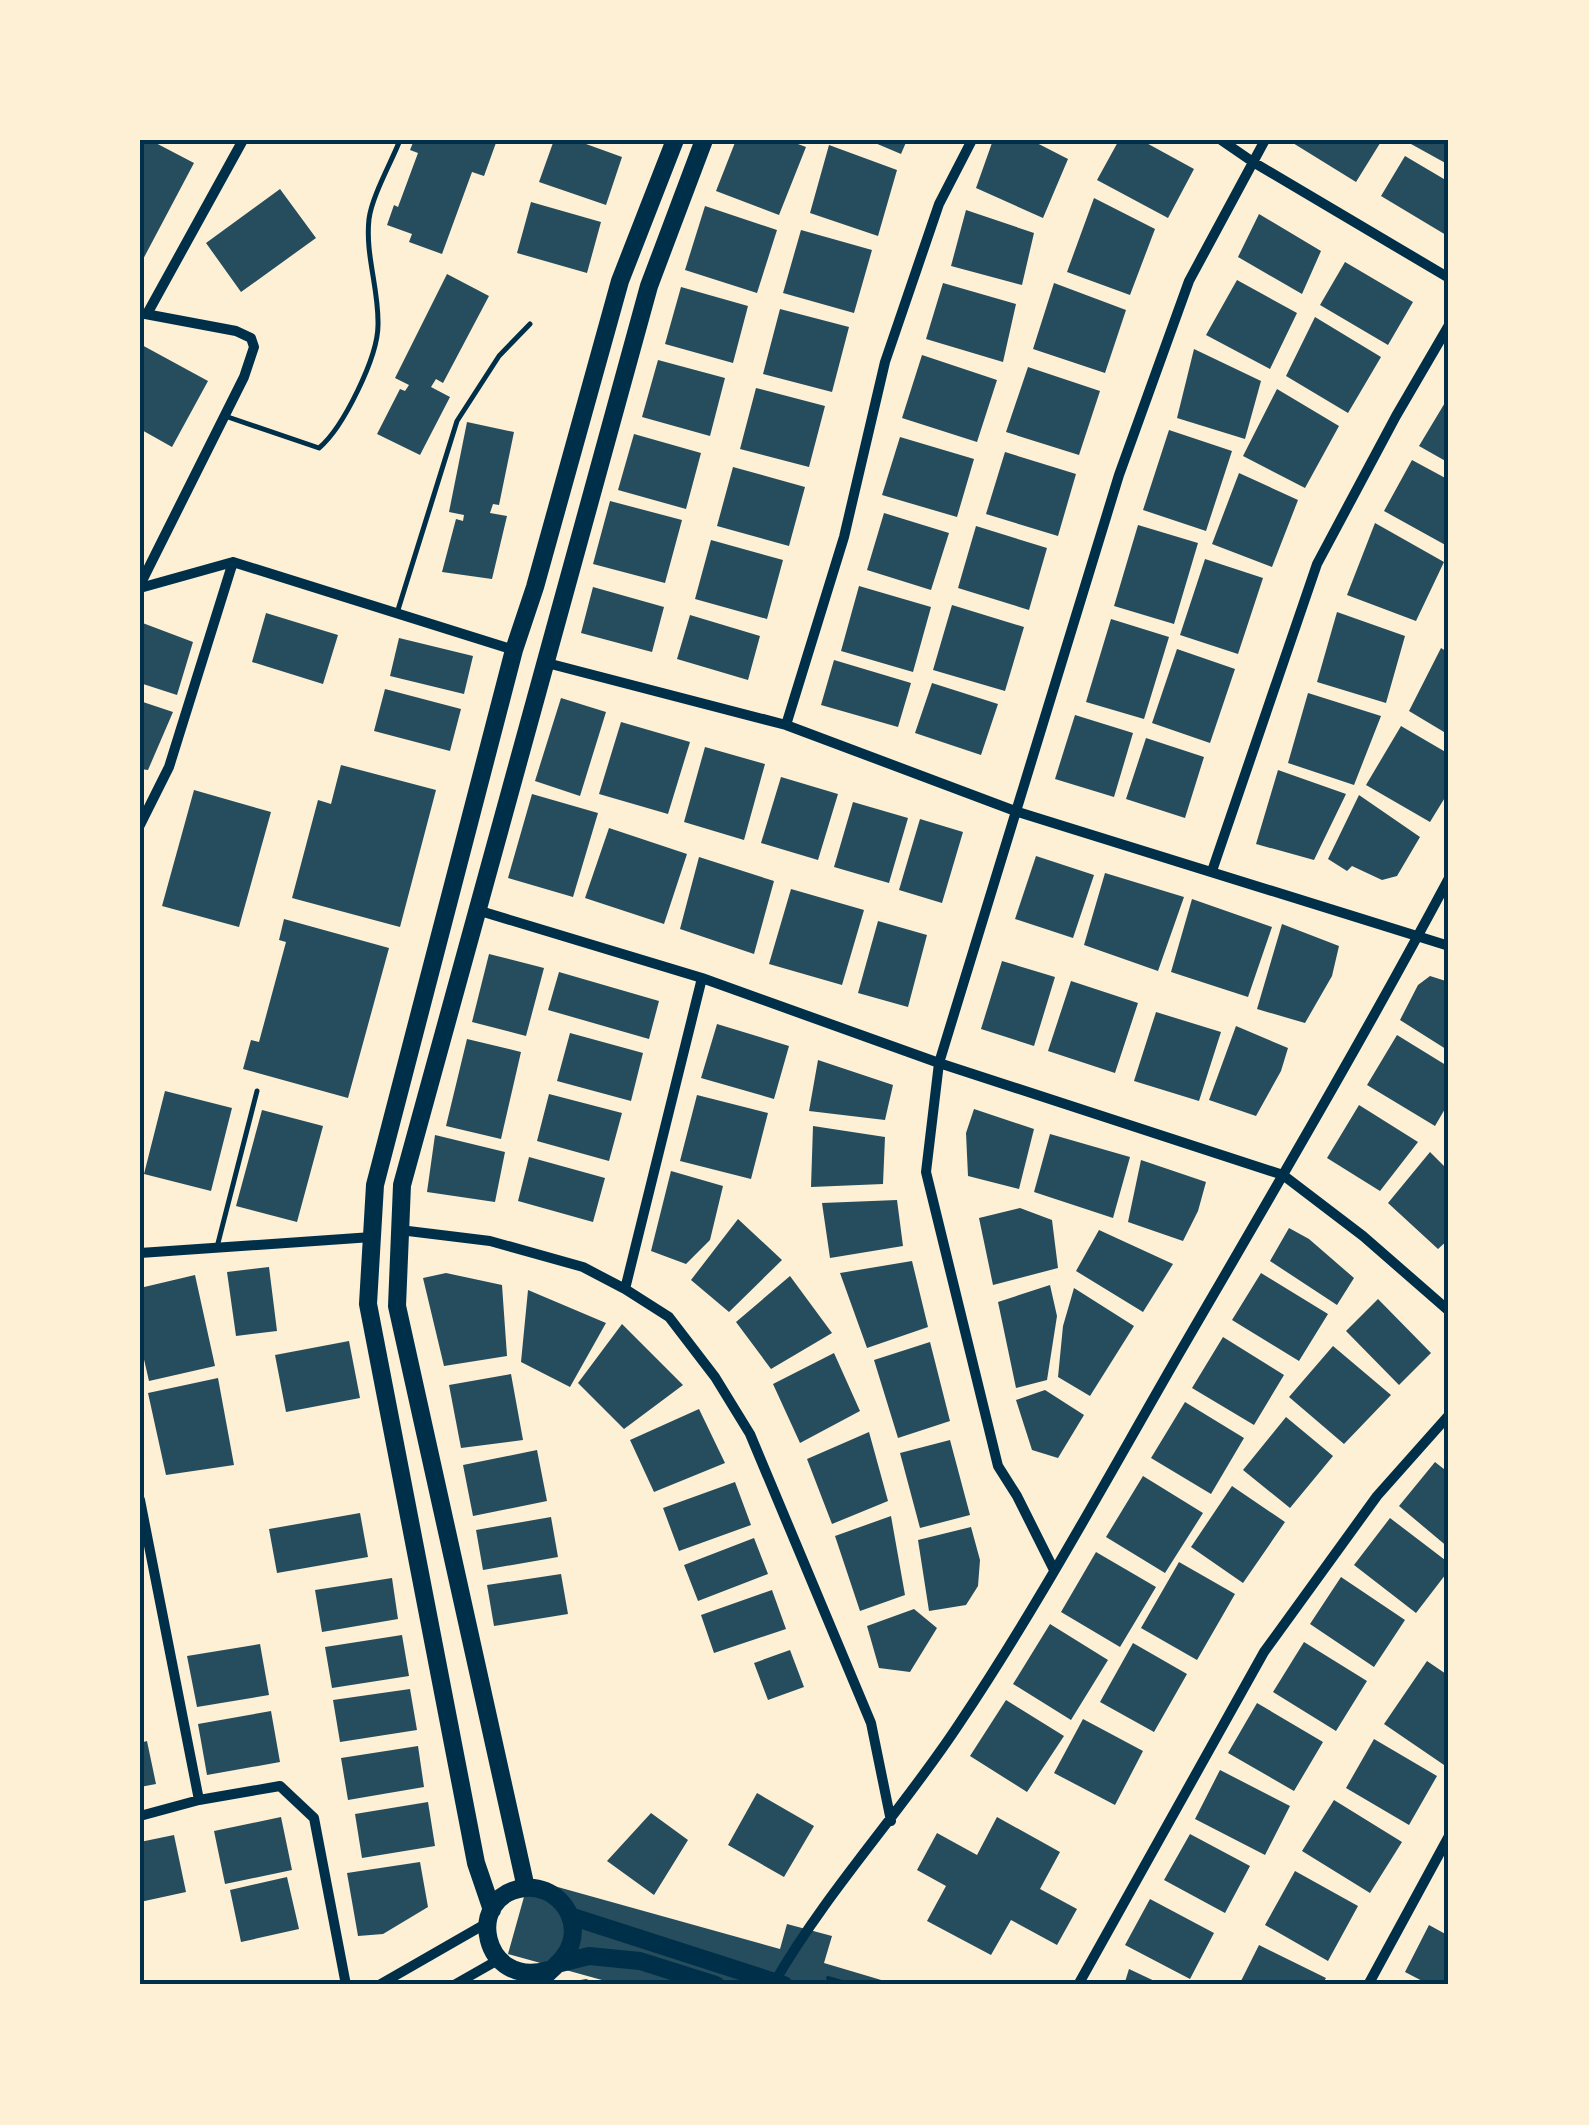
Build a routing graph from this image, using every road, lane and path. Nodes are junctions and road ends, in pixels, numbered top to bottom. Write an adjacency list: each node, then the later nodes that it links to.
1 (243, 140): 10 (street)
2 (400, 140): 13 (lane)
3 (674, 140): 17 (main road)
4 (704, 140): 18 (main road)
5 (972, 140): 19 (street)
6 (1221, 140): 8 (street)
7 (1265, 140): 8 (street)
8 (1253, 162): 9 (street); 20 (street)
9 (1449, 278)
10 (144, 314): 13 (street)
11 (530, 324): 16 (lane)
12 (1449, 325): 22 (street)
13 (225, 416): 15 (street)
14 (233, 562): 15 (street); 16 (street); 21 (street)
15 (140, 586)
16 (397, 613): 17 (street)
17 (514, 650): 32 (main road)
18 (547, 662): 19 (street); 24 (main road)
19 (786, 724): 20 (street)
20 (1018, 812): 22 (street); 28 (street)
21 (140, 825)
22 (1212, 871): 25 (street)
23 (1449, 878): 25 (street)
24 (478, 910): 27 (street); 31 (main road)
25 (1418, 936): 26 (street); 30 (street)
26 (1449, 946)
27 (702, 978): 28 (street); 35 (street)
28 (939, 1063): 30 (street); 39 (street)
29 (257, 1091): 33 (lane)
30 (1283, 1175): 36 (street); 39 (street)
31 (400, 1230): 35 (street); 44 (main road)
32 (372, 1237): 33 (street); 45 (main road)
33 (216, 1250): 34 (street)
34 (140, 1253)
35 (626, 1289): 42 (street)
36 (1449, 1311)
37 (1449, 1416): 57 (street)
38 (140, 1500): 40 (street)
39 (1054, 1570): 42 (street)
40 (200, 1800): 41 (street); 51 (street)
41 (140, 1816)
42 (891, 1821): 50 (street)
43 (1449, 1836): 58 (street)
44 (526, 1888): 45 (main road); 46 (main road)
45 (490, 1916): 47 (main road); 52 (street)
46 (570, 1916): 48 (main road); 50 (main road)
47 (500, 1961): 48 (main road); 53 (street); 54 (main road)
48 (548, 1973): 55 (main road)
49 (828, 1978): 56 (path)
50 (779, 1984)
51 (346, 1985)
52 (379, 1985)
53 (454, 1985)
54 (506, 1985)
55 (716, 1985)
56 (852, 1985)
57 (1078, 1985)
58 (1368, 1985)

